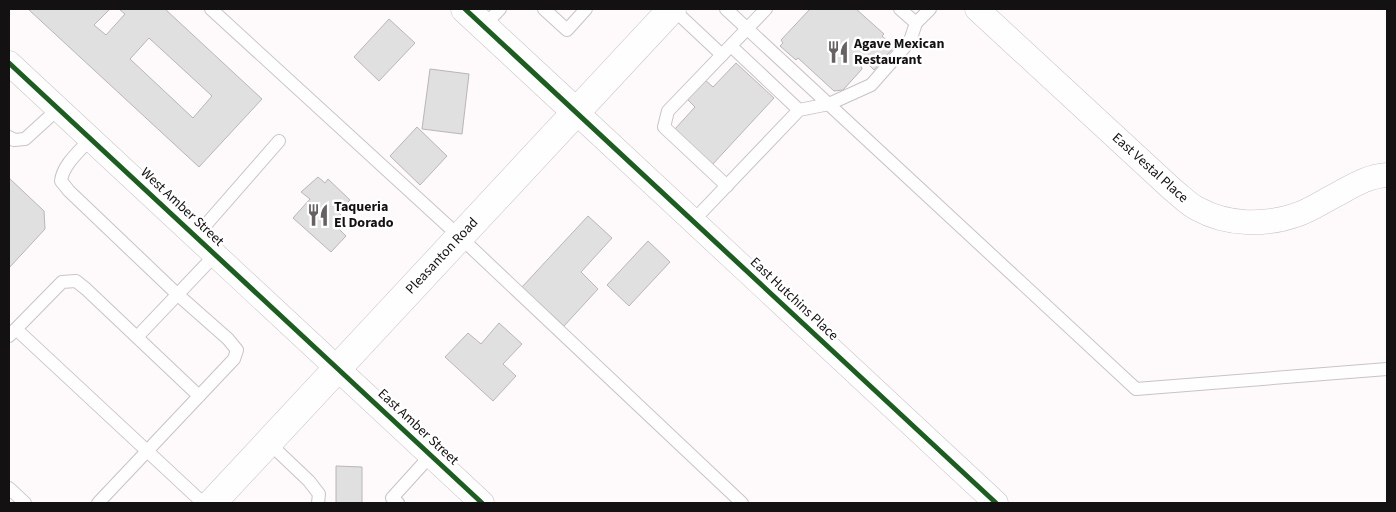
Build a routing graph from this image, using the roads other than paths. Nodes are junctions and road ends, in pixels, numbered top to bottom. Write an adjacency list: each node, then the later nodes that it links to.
1 (211, 9): 26 (lane)
2 (544, 9): 3 (lane)
3 (586, 9)
4 (672, 9): 13 (lane); 18 (main road, Pleasanton Road)
5 (726, 9): 12 (lane)
6 (766, 9): 12 (lane)
7 (900, 9): 11 (lane)
8 (930, 9): 11 (lane)
9 (978, 9): 22 (street, East Vestal Place)
10 (483, 15): 18 (main road)
11 (916, 23): 15 (lane)
12 (748, 29): 13 (lane); 15 (lane)
13 (727, 50): 17 (lane); 23 (lane)
14 (9, 63): 16 (street, West Amber Street)
15 (829, 104): 17 (lane); 32 (lane)
16 (58, 109): 19 (lane); 20 (street, West Amber Street)
17 (799, 110): 23 (lane)
18 (576, 112): 24 (street, East Hutchins Place); 26 (main road, Pleasanton Road)
19 (9, 137)
20 (91, 138): 25 (street, West Amber Street); 28 (lane)
21 (279, 141): 25 (lane)
22 (1387, 175)
23 (727, 186): 24 (lane)
24 (693, 221): 46 (street, East Hutchins Place)
25 (196, 236): 27 (street, West Amber Street)
26 (460, 237): 31 (main road, Pleasanton Road); 45 (lane)
27 (216, 254): 28 (lane); 31 (street, West Amber Street)
28 (177, 294): 30 (lane); 33 (lane)
29 (12, 333): 30 (lane); 35 (lane)
30 (137, 336): 33 (lane)
31 (339, 368): 34 (main road, Pleasanton Road); 36 (street, East Amber Street)
32 (1387, 369)
33 (199, 396): 35 (lane)
34 (269, 443): 41 (main road, Pleasanton Road); 42 (lane)
35 (146, 452): 39 (lane); 40 (lane)
36 (431, 455): 43 (lane); 44 (street, East Amber Street)
37 (9, 488): 38 (lane)
38 (25, 503)
39 (98, 503)
40 (203, 503)
41 (212, 503)
42 (318, 503)
43 (398, 503)
44 (482, 503)
45 (742, 503)
46 (996, 503)

